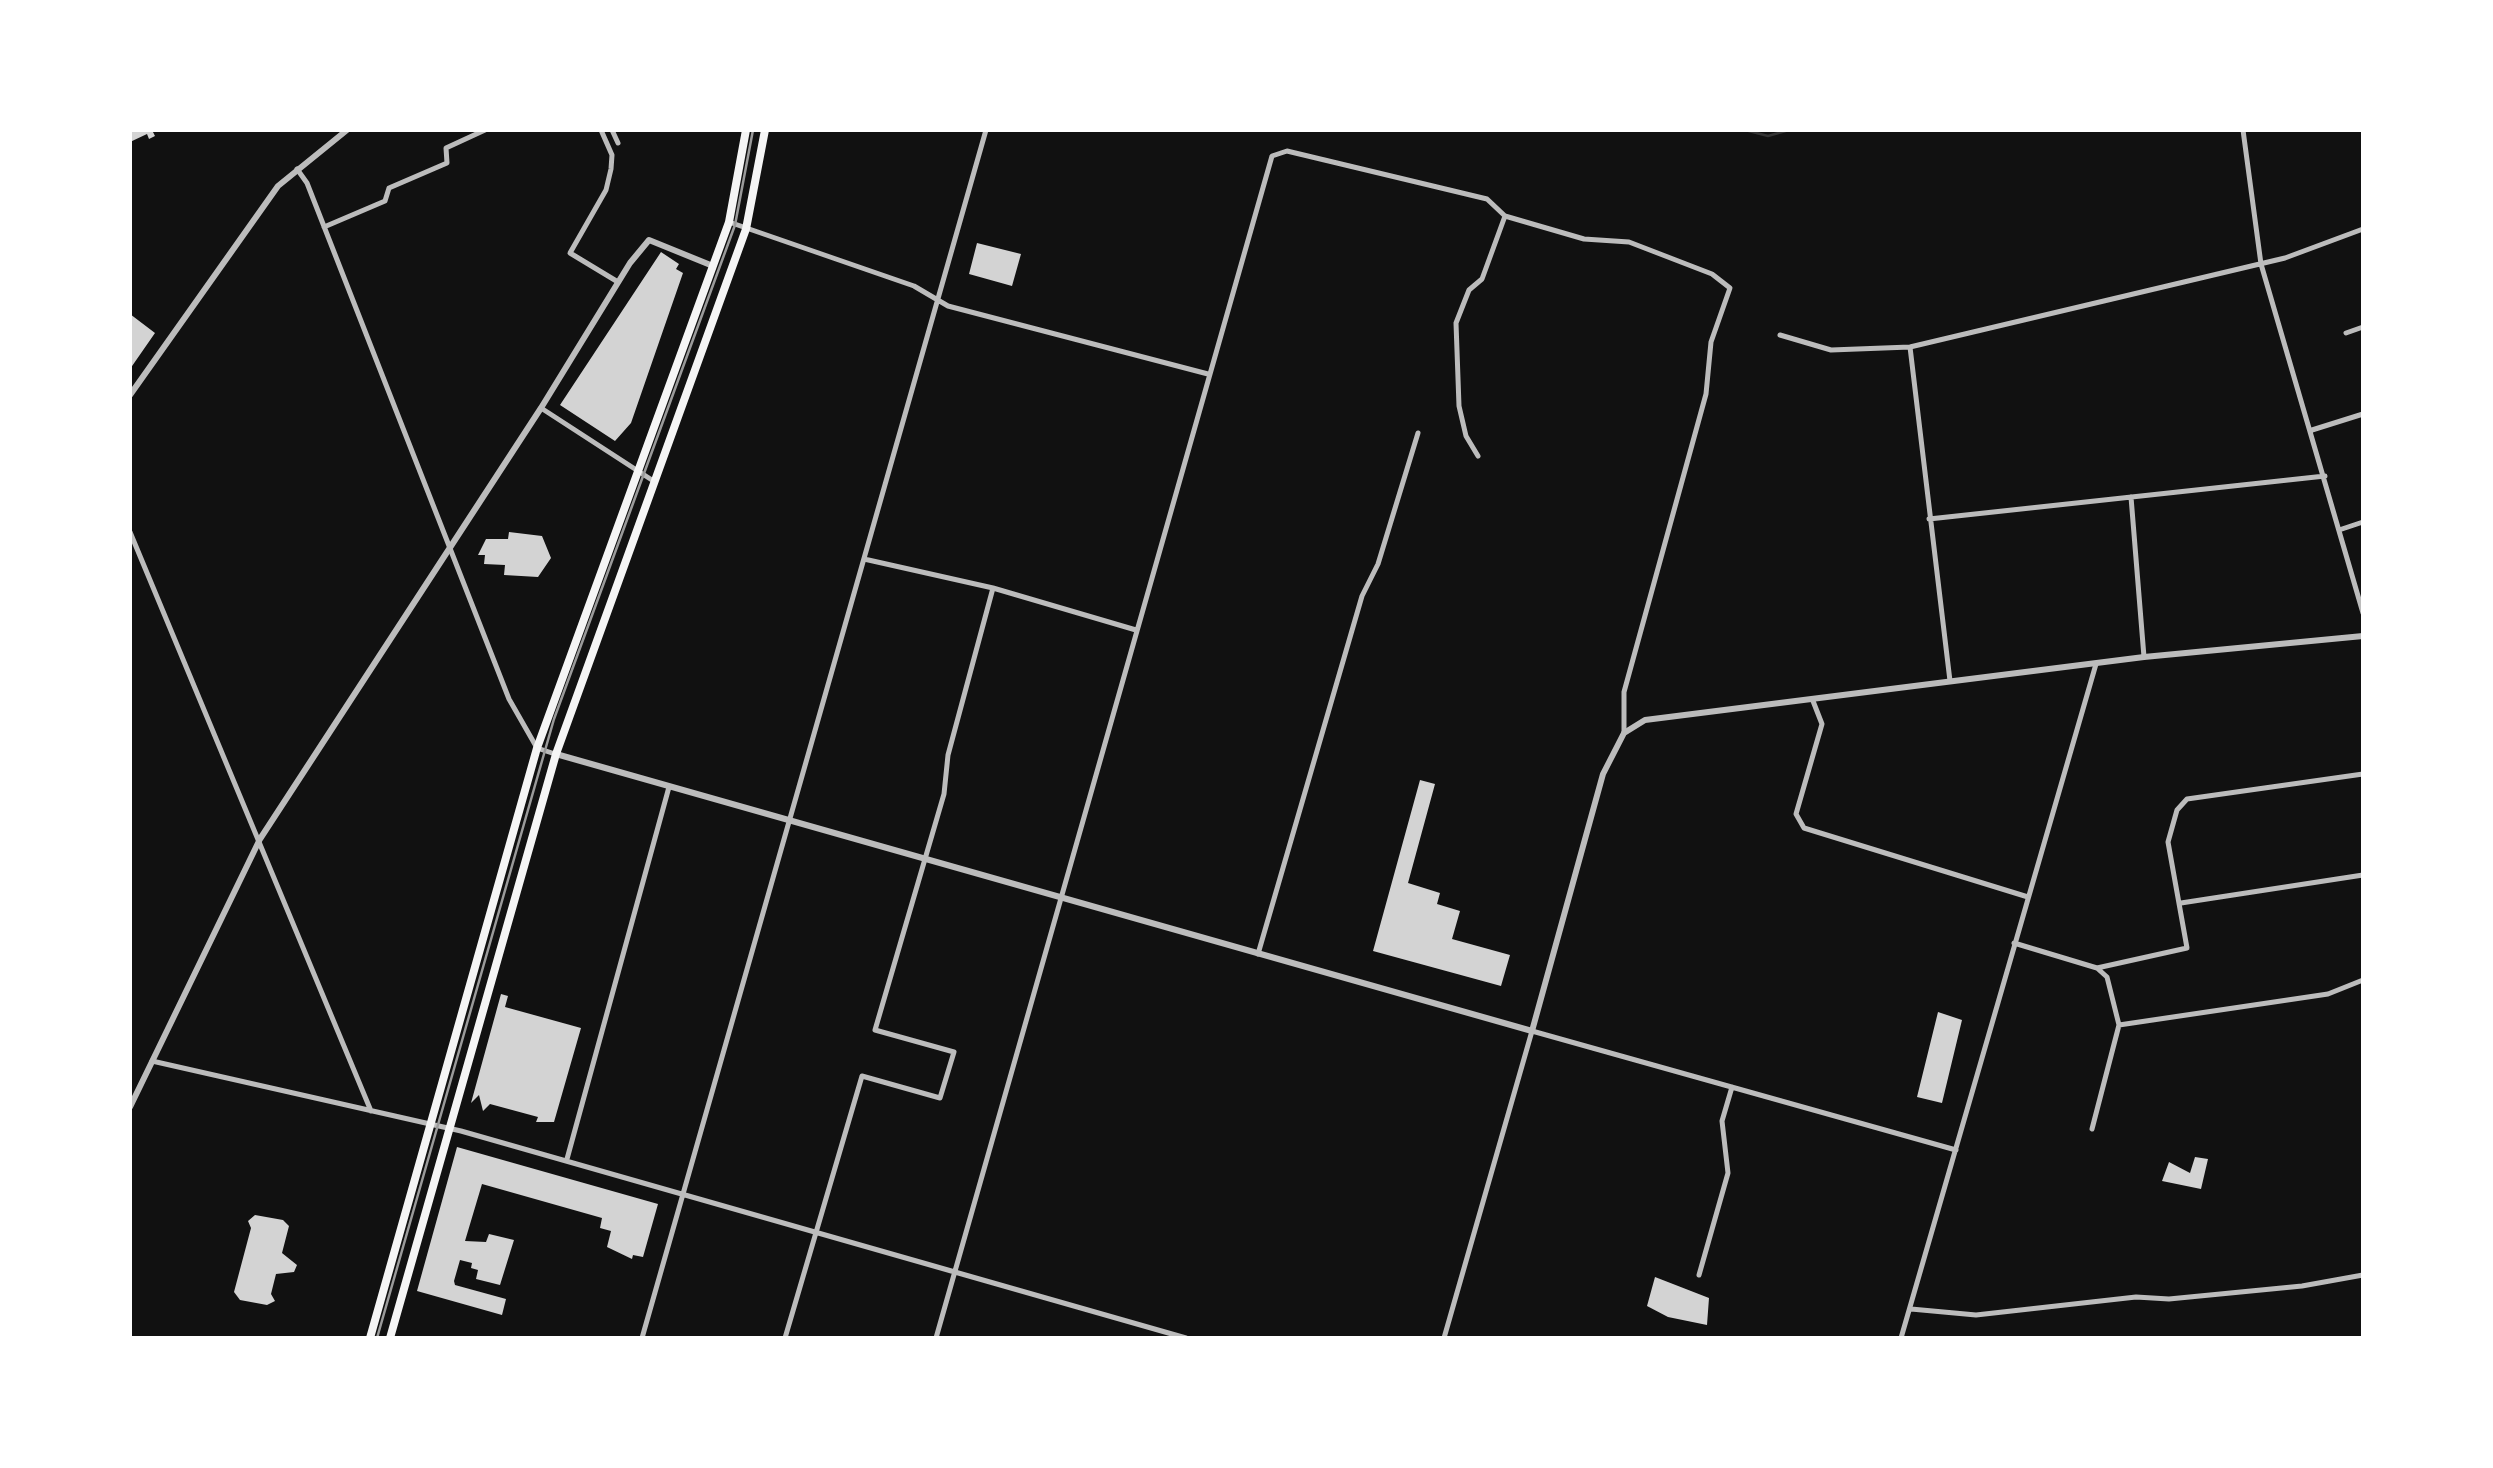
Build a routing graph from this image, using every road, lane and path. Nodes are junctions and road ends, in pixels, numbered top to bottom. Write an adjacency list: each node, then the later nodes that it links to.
1 (347, 130): 10 (street)
2 (485, 130): 13 (street)
3 (601, 130): 18 (street)
4 (612, 130): 9 (street)
5 (746, 130): 12 (main road)
6 (764, 130): 15 (main road)
7 (986, 130): 19 (street)
8 (2243, 130): 16 (street)
9 (618, 143)
10 (297, 170): 13 (street); 25 (street)
11 (1504, 216): 24 (street); 30 (street); 49 (street)
12 (728, 222): 15 (street); 17 (main road)
13 (324, 228): 39 (street)
14 (2363, 228): 16 (street)
15 (746, 229): 19 (street); 33 (main road)
16 (2261, 264): 23 (street); 28 (street)
17 (713, 266): 18 (street); 31 (main road)
18 (618, 282): 26 (street)
19 (938, 300): 24 (street); 40 (street)
20 (2363, 327): 21 (street)
21 (2346, 333)
22 (1780, 335): 23 (street)
23 (1910, 347): 35 (street)
24 (1208, 374): 43 (street)
25 (130, 395)
26 (541, 408): 31 (street); 39 (street)
27 (2363, 414): 28 (street)
28 (2312, 430): 32 (street)
29 (1418, 433): 62 (street)
30 (1478, 456)
31 (638, 471): 33 (street); 50 (main road)
32 (2325, 476): 34 (street); 37 (street)
33 (655, 482): 51 (main road)
34 (2130, 497): 35 (street); 45 (street)
35 (1928, 519): 47 (street)
36 (2363, 522): 37 (street)
37 (2339, 530): 42 (street)
38 (130, 532): 55 (street)
39 (448, 548): 50 (street); 55 (street)
40 (864, 558): 41 (street); 54 (street)
41 (993, 588): 43 (street); 56 (street)
42 (2363, 612)
43 (1137, 630): 58 (street)
44 (2363, 636): 45 (street)
45 (2144, 657): 46 (street)
46 (2096, 664): 47 (street); 59 (street)
47 (1950, 683): 48 (street)
48 (1813, 701): 49 (street); 59 (street)
49 (1624, 733): 66 (street)
50 (537, 748): 51 (street); 71 (main road)
51 (556, 754): 53 (street); 72 (main road)
52 (2363, 774): 60 (street)
53 (669, 787): 54 (street); 75 (street)
54 (788, 820): 56 (street); 76 (street)
55 (260, 840): 67 (street); 70 (street)
56 (924, 856): 58 (street); 77 (street)
57 (2363, 875): 60 (street)
58 (1060, 897): 62 (street); 78 (street)
59 (2028, 897): 61 (street)
60 (2180, 903): 63 (street)
61 (2014, 942): 63 (street); 74 (street)
62 (1258, 954): 66 (street)
63 (2097, 968): 65 (street)
64 (2363, 984): 65 (street)
65 (2120, 1024): 73 (street)
66 (1532, 1031): 68 (street); 88 (street)
67 (152, 1061): 69 (street); 70 (street)
68 (1732, 1087): 74 (street); 79 (street)
69 (130, 1107)
70 (371, 1112): 71 (street)
71 (431, 1125): 72 (street); 82 (main road)
72 (449, 1128): 75 (street); 83 (main road)
73 (2092, 1129)
74 (1956, 1150): 81 (street)
75 (566, 1159): 76 (street)
76 (685, 1194): 77 (street); 84 (street)
77 (816, 1232): 78 (street); 85 (street)
78 (955, 1272): 86 (street); 87 (street)
79 (1699, 1275)
80 (2363, 1275): 81 (street)
81 (1911, 1309): 89 (street)
82 (370, 1338)
83 (390, 1338)
84 (642, 1338)
85 (786, 1338)
86 (936, 1338)
87 (1186, 1338)
88 (1444, 1338)
89 (1901, 1338)

